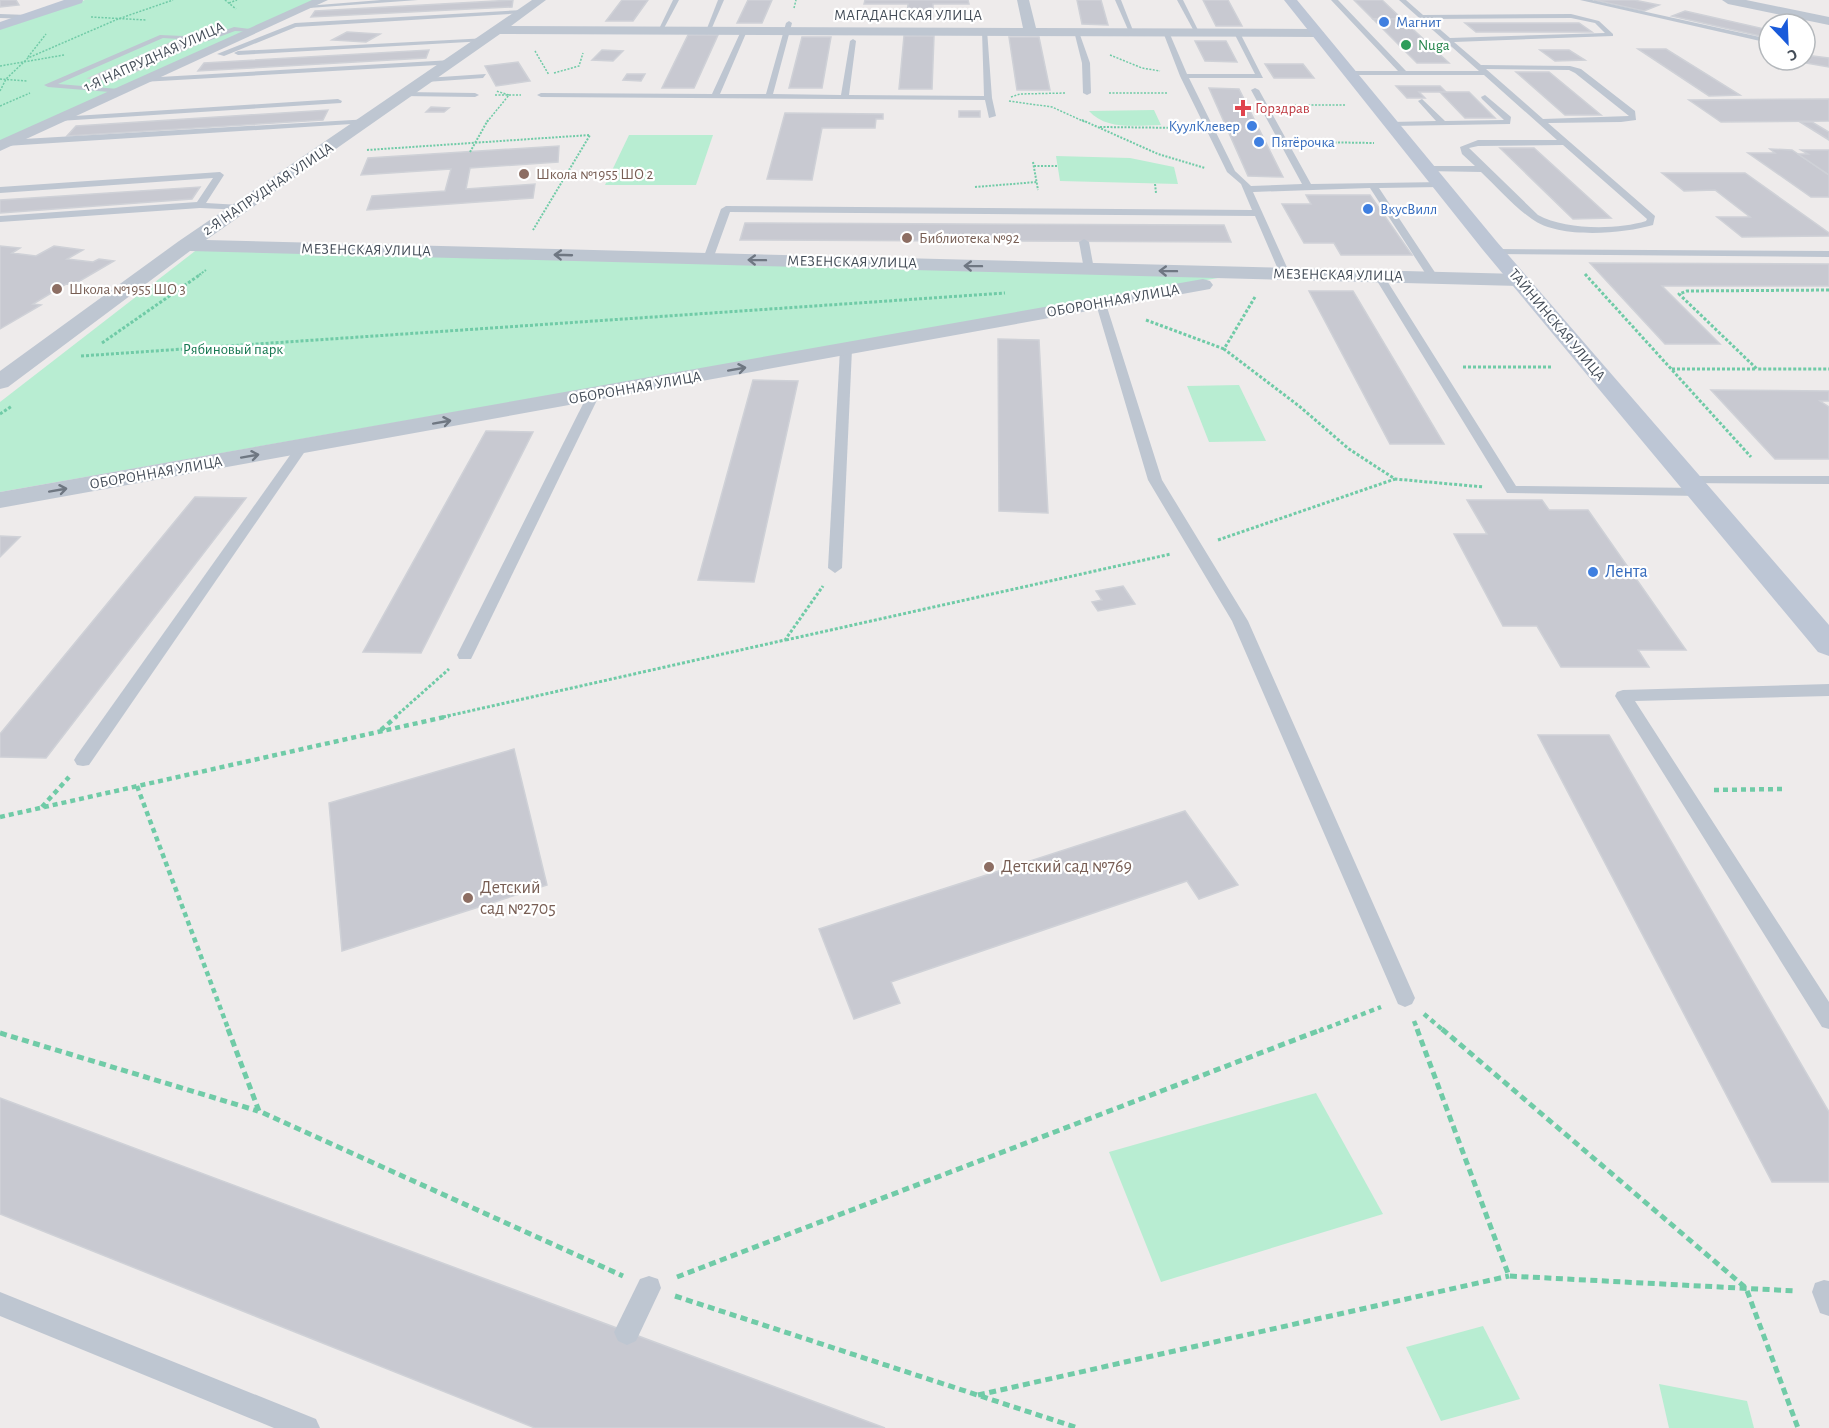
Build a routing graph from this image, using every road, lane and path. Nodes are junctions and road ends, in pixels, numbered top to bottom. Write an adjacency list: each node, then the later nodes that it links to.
1 (77, 0): 21 (main road)
2 (173, 0): 55 (path)
3 (237, 0): 17 (path)
4 (415, 0): 18 (lane)
5 (540, 0): 19 (street, 2-Я НАПРУДНАЯ УЛИЦА)
6 (676, 0): 27 (lane)
7 (721, 0): 28 (lane)
8 (1023, 0): 31 (street)
9 (1118, 0): 32 (lane)
10 (1180, 0): 34 (lane)
11 (1290, 0): 36 (main road, ТАЙНИНСКАЯ УЛИЦА)
12 (1402, 0): 22 (lane)
13 (1583, 0): 39 (lane)
14 (1728, 0): 23 (street)
15 (1335, 1): 16 (lane); 48 (lane)
16 (1346, 2)
17 (229, 3)
18 (316, 3): 26 (street, 1-Я НАПРУДНАЯ УЛИЦА)
19 (523, 12): 37 (street, 2-Я НАПРУДНАЯ УЛИЦА); 43 (lane)
20 (0, 16): 21 (lane)
21 (28, 16): 24 (main road)
22 (1422, 17): 40 (lane); 40 (lane)
23 (1829, 21)
24 (0, 26)
25 (789, 27): 29 (street, МАГАДАНСКАЯ УЛИЦА); 30 (street, МАГАДАНСКАЯ УЛИЦА); 63 (lane)
26 (254, 30): 44 (street, 1-Я НАПРУДНАЯ УЛИЦА); 54 (lane)
27 (660, 30): 28 (street, МАГАДАНСКАЯ УЛИЦА); 37 (street, МАГАДАНСКАЯ УЛИЦА)
28 (708, 30): 29 (street, МАГАДАНСКАЯ УЛИЦА)
29 (744, 31): 62 (lane)
30 (985, 31): 31 (street, МАГАДАНСКАЯ УЛИЦА); 66 (lane)
31 (1030, 32): 38 (street, МАГАДАНСКАЯ УЛИЦА)
32 (1132, 32): 33 (street, МАГАДАНСКАЯ УЛИЦА); 38 (street, МАГАДАНСКАЯ УЛИЦА)
33 (1166, 32): 34 (street, МАГАДАНСКАЯ УЛИЦА); 51 (lane)
34 (1198, 33): 35 (street, МАГАДАНСКАЯ УЛИЦА)
35 (1238, 33): 36 (street, МАГАДАНСКАЯ УЛИЦА); 51 (lane)
36 (1317, 33): 47 (main road, ТАЙНИНСКАЯ УЛИЦА)
37 (492, 34): 43 (lane); 45 (street, 2-Я НАПРУДНАЯ УЛИЦА)
38 (1078, 38): 51 (path); 58 (lane)
39 (1757, 38)
40 (1450, 40): 46 (lane)
41 (853, 41): 64 (lane)
42 (535, 50): 49 (path)
43 (221, 54): 44 (lane)
44 (198, 55): 52 (street, 1-Я НАПРУДНАЯ УЛИЦА)
45 (452, 62): 52 (lane); 53 (street, 2-Я НАПРУДНАЯ УЛИЦА)
46 (1482, 70): 48 (lane); 76 (lane); 76 (lane)
47 (1349, 73): 48 (lane); 77 (main road, ТАЙНИНСКАЯ УЛИЦА)
48 (1404, 73)
49 (549, 75)
50 (483, 76): 53 (lane)
51 (1184, 76): 80 (lane)
52 (142, 80): 57 (street, 1-Я НАПРУДНАЯ УЛИЦА)
53 (426, 80): 59 (street, 2-Я НАПРУДНАЯ УЛИЦА)
54 (48, 86): 57 (lane); 72 (path)
55 (0, 90)
56 (1255, 90): 70 (lane)
57 (119, 91): 74 (street, 1-Я НАПРУДНАЯ УЛИЦА)
58 (1087, 93)
59 (405, 94): 60 (lane); 75 (street, 2-Я НАПРУДНАЯ УЛИЦА)
60 (475, 95): 61 (path)
61 (541, 95): 62 (lane)
62 (715, 96): 63 (lane)
63 (769, 96): 64 (lane)
64 (845, 97): 66 (lane)
65 (1485, 97): 78 (lane)
66 (988, 98): 73 (lane); 79 (path)
67 (338, 101): 74 (lane)
68 (1422, 101): 78 (lane)
69 (503, 105): 81 (path)
70 (1263, 105): 71 (path); 82 (lane)
71 (1352, 105)
72 (0, 106)
73 (992, 116)
74 (59, 118): 85 (street, 1-Я НАПРУДНАЯ УЛИЦА)
75 (367, 121): 85 (lane); 99 (street, 2-Я НАПРУДНАЯ УЛИЦА)
76 (1540, 121): 84 (lane)
77 (1391, 124): 78 (lane); 91 (main road, ТАЙНИНСКАЯ УЛИЦА)
78 (1443, 124)
79 (1096, 127): 80 (path); 94 (path)
80 (1208, 128): 94 (lane)
81 (474, 142): 86 (path); 87 (path); 109 (path)
82 (1283, 142): 83 (path); 96 (lane)
83 (1381, 142)
84 (1564, 142): 92 (lane); 92 (lane)
85 (3, 145)
86 (362, 150)
87 (471, 152)
88 (1034, 162): 89 (path)
89 (1034, 166): 90 (path); 100 (path)
90 (1057, 166)
91 (1428, 169): 92 (lane); 93 (main road, ТАЙНИНСКАЯ УЛИЦА)
92 (1483, 169)
93 (1440, 184): 95 (lane); 107 (main road, ТАЙНИНСКАЯ УЛИЦА)
94 (1246, 186): 96 (lane); 102 (lane)
95 (1373, 186): 96 (lane); 116 (lane)
96 (1308, 188)
97 (0, 190): 98 (lane)
98 (200, 205): 99 (lane); 103 (lane)
99 (240, 208): 106 (street, 2-Я НАПРУДНАЯ УЛИЦА)
100 (1042, 211): 101 (lane); 111 (lane)
101 (1078, 211): 102 (lane); 104 (lane)
102 (1258, 213): 114 (lane)
103 (0, 219)
104 (1081, 225)
105 (1084, 242): 112 (lane)
106 (186, 245): 109 (street, МЕЗЕНСКАЯ УЛИЦА); 124 (street, 2-Я НАПРУДНАЯ УЛИЦА)
107 (1496, 252): 108 (lane); 117 (main road, ТАЙНИНСКАЯ УЛИЦА)
108 (1566, 253): 110 (lane); 128 (path)
109 (518, 254): 111 (street, МЕЗЕНСКАЯ УЛИЦА, one-way to 109)
110 (1829, 254)
111 (708, 259): 112 (street, МЕЗЕНСКАЯ УЛИЦА, one-way to 111)
112 (1089, 268): 114 (street, МЕЗЕНСКАЯ УЛИЦА, one-way to 112)
113 (208, 269): 123 (path)
114 (1277, 273): 115 (street, МЕЗЕНСКАЯ УЛИЦА); 120 (street, ОБОРОННАЯ УЛИЦА); 122 (path)
115 (1379, 276): 116 (street, МЕЗЕНСКАЯ УЛИЦА); 126 (lane)
116 (1433, 278): 117 (street, МЕЗЕНСКАЯ УЛИЦА)
117 (1519, 280): 139 (main road, ТАЙНИНСКАЯ УЛИЦА)
118 (1829, 290): 129 (path)
119 (1015, 293): 123 (path)
120 (1101, 304): 121 (street, ОБОРОННАЯ УЛИЦА); 122 (path); 142 (lane)
121 (846, 349): 132 (street, ОБОРОННАЯ УЛИЦА, one-way to 121); 143 (lane)
122 (1224, 349): 136 (path)
123 (84, 355): 124 (path); 125 (path)
124 (29, 360): 131 (street, 2-Я НАПРУДНАЯ УЛИЦА)
125 (75, 362)
126 (1434, 367): 127 (path); 140 (lane)
127 (1553, 367)
128 (1672, 369): 129 (path); 137 (path)
129 (1757, 369): 130 (path)
130 (1829, 369)
131 (0, 382)
132 (592, 396): 135 (street, ОБОРОННАЯ УЛИЦА, one-way to 132); 146 (lane)
133 (19, 401): 134 (path)
134 (0, 414)
135 (302, 447): 141 (street, ОБОРОННАЯ УЛИЦА, one-way to 135); 149 (lane)
136 (1395, 479): 140 (path); 142 (path)
137 (1772, 480): 138 (lane); 139 (lane)
138 (1829, 480)
139 (1694, 486): 140 (lane); 145 (main road, ТАЙНИНСКАЯ УЛИЦА)
140 (1512, 490)
141 (0, 500)
142 (1196, 548): 144 (path); 155 (lane)
143 (835, 568): 144 (path)
144 (785, 640): 148 (path)
145 (1829, 645)
146 (465, 655): 148 (path)
147 (1829, 690): 152 (lane)
148 (379, 732): 150 (path)
149 (83, 760): 153 (path)
150 (137, 786): 153 (path); 158 (path)
151 (1782, 789): 152 (path)
152 (1683, 791): 156 (lane)
153 (42, 808): 154 (path)
154 (0, 817)
155 (1405, 998): 159 (path); 160 (path); 161 (path)
156 (1829, 1020)
157 (0, 1032): 158 (path)
158 (258, 1111): 160 (path)
159 (1509, 1276): 161 (path); 165 (path)
160 (649, 1288): 164 (lane); 165 (path)
161 (1746, 1288): 162 (path); 168 (path)
162 (1827, 1296)
163 (0, 1304): 166 (lane)
164 (627, 1332)
165 (978, 1395): 167 (path)
166 (307, 1428)
167 (1078, 1428)
168 (1798, 1428)

